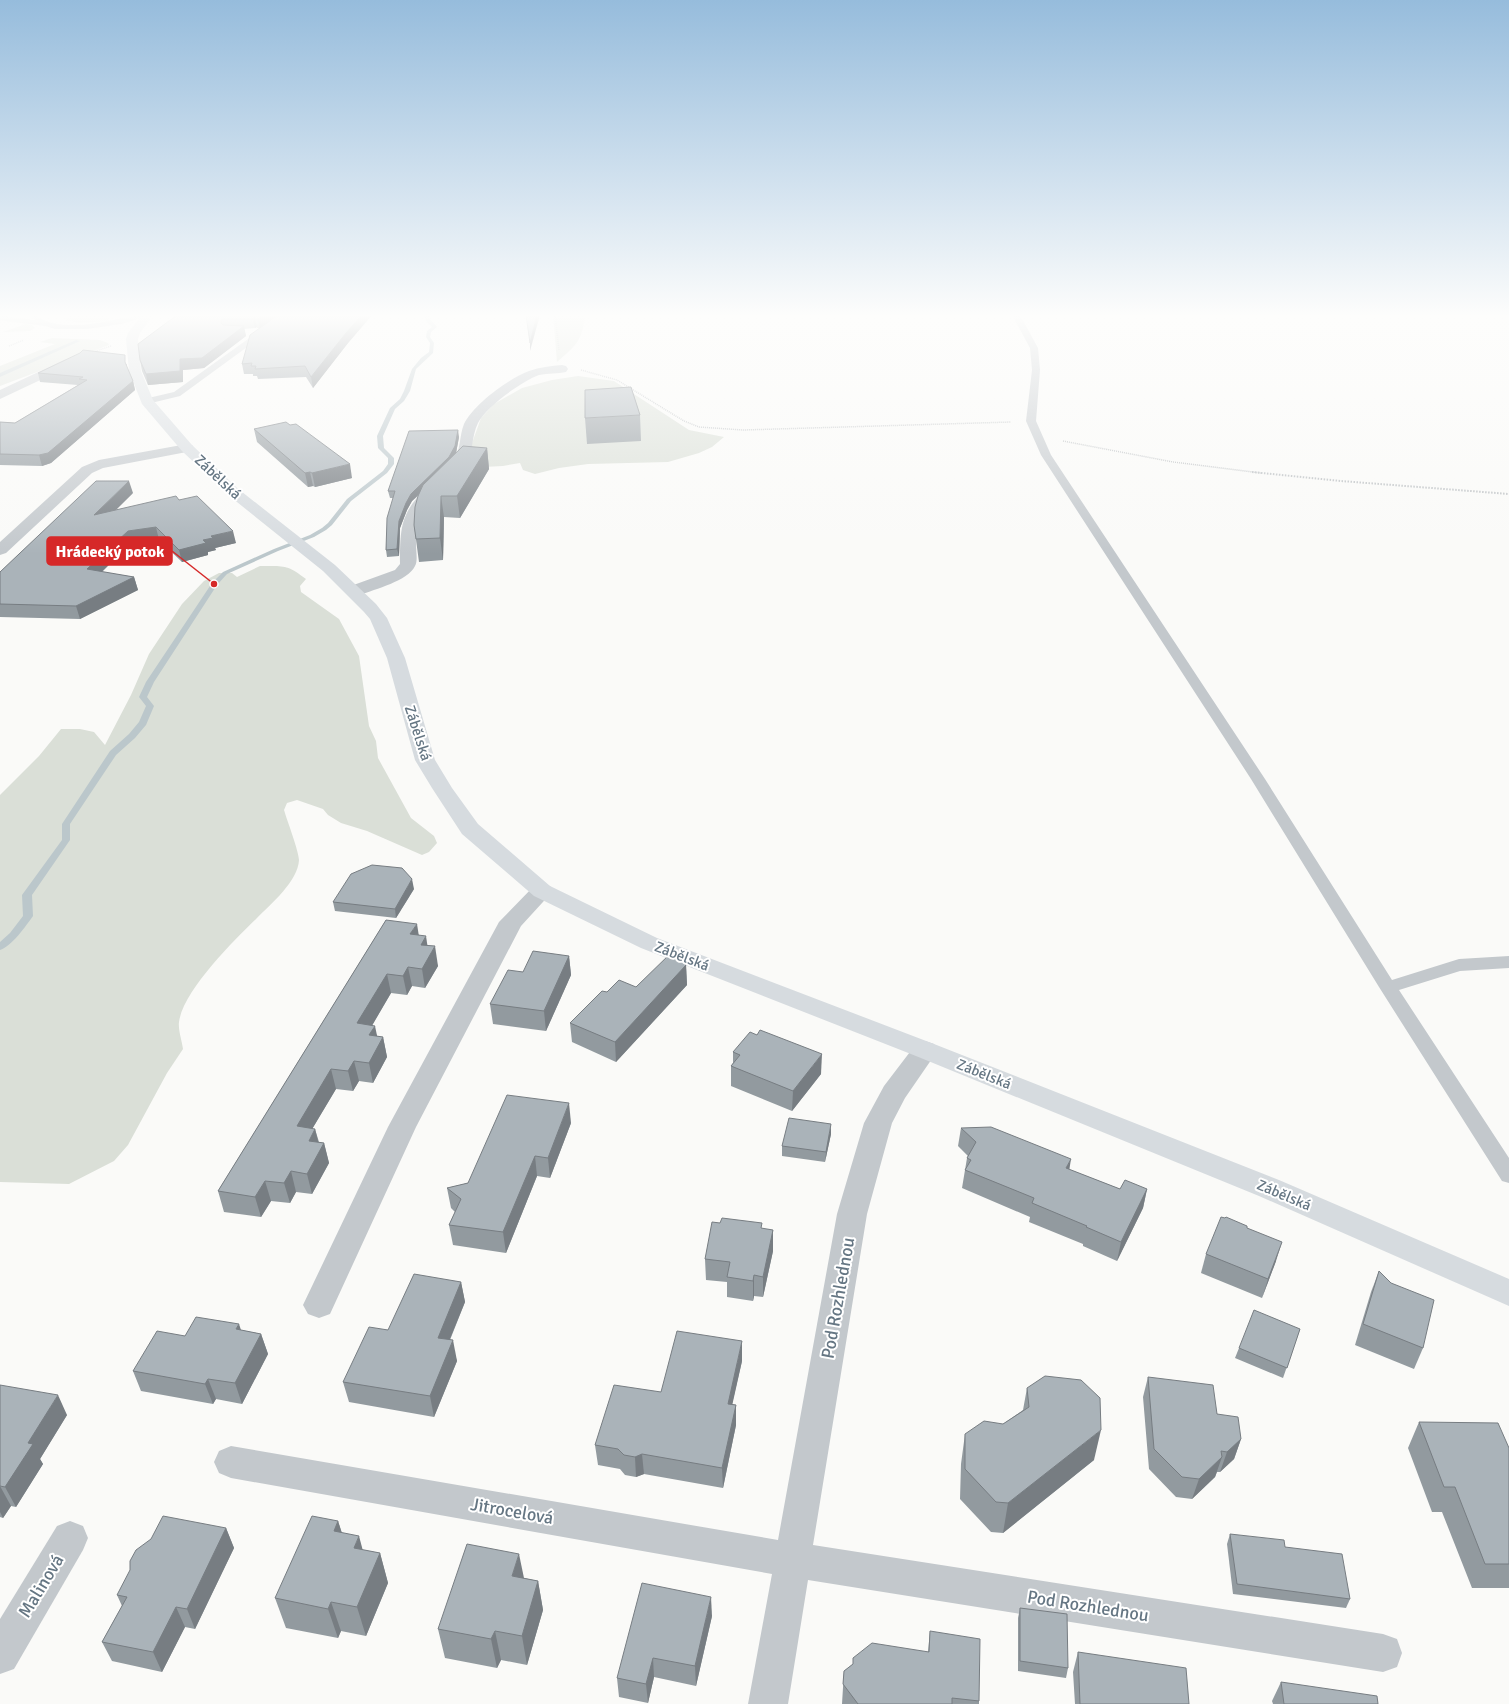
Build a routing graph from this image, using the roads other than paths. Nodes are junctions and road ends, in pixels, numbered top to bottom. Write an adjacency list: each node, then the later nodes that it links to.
1 (144, 395): 5 (main road, Zábělská)
2 (175, 395): 5 (lane)
3 (502, 395): 8 (street)
4 (1034, 395): 11 (lane)
5 (147, 401): 6 (main road, Zábělská)
6 (187, 448): 7 (street); 8 (main road, Zábělská)
7 (0, 550)
8 (354, 591): 9 (main road, Zábělská)
9 (542, 891): 12 (main road, Zábělská); 15 (street)
10 (1509, 962): 11 (lane)
11 (1388, 987): 13 (lane)
12 (925, 1050): 14 (main road, Zábělská); 18 (street, Pod Rozhlednou)
13 (1509, 1175)
14 (1509, 1293)
15 (319, 1304)
16 (231, 1462): 18 (street, Jitrocelová)
17 (70, 1538): 20 (street, Malinová)
18 (793, 1560): 19 (street, Pod Rozhlednou); 21 (street, Pod Rozhlednou)
19 (1383, 1653)
20 (0, 1655)
21 (768, 1704)

